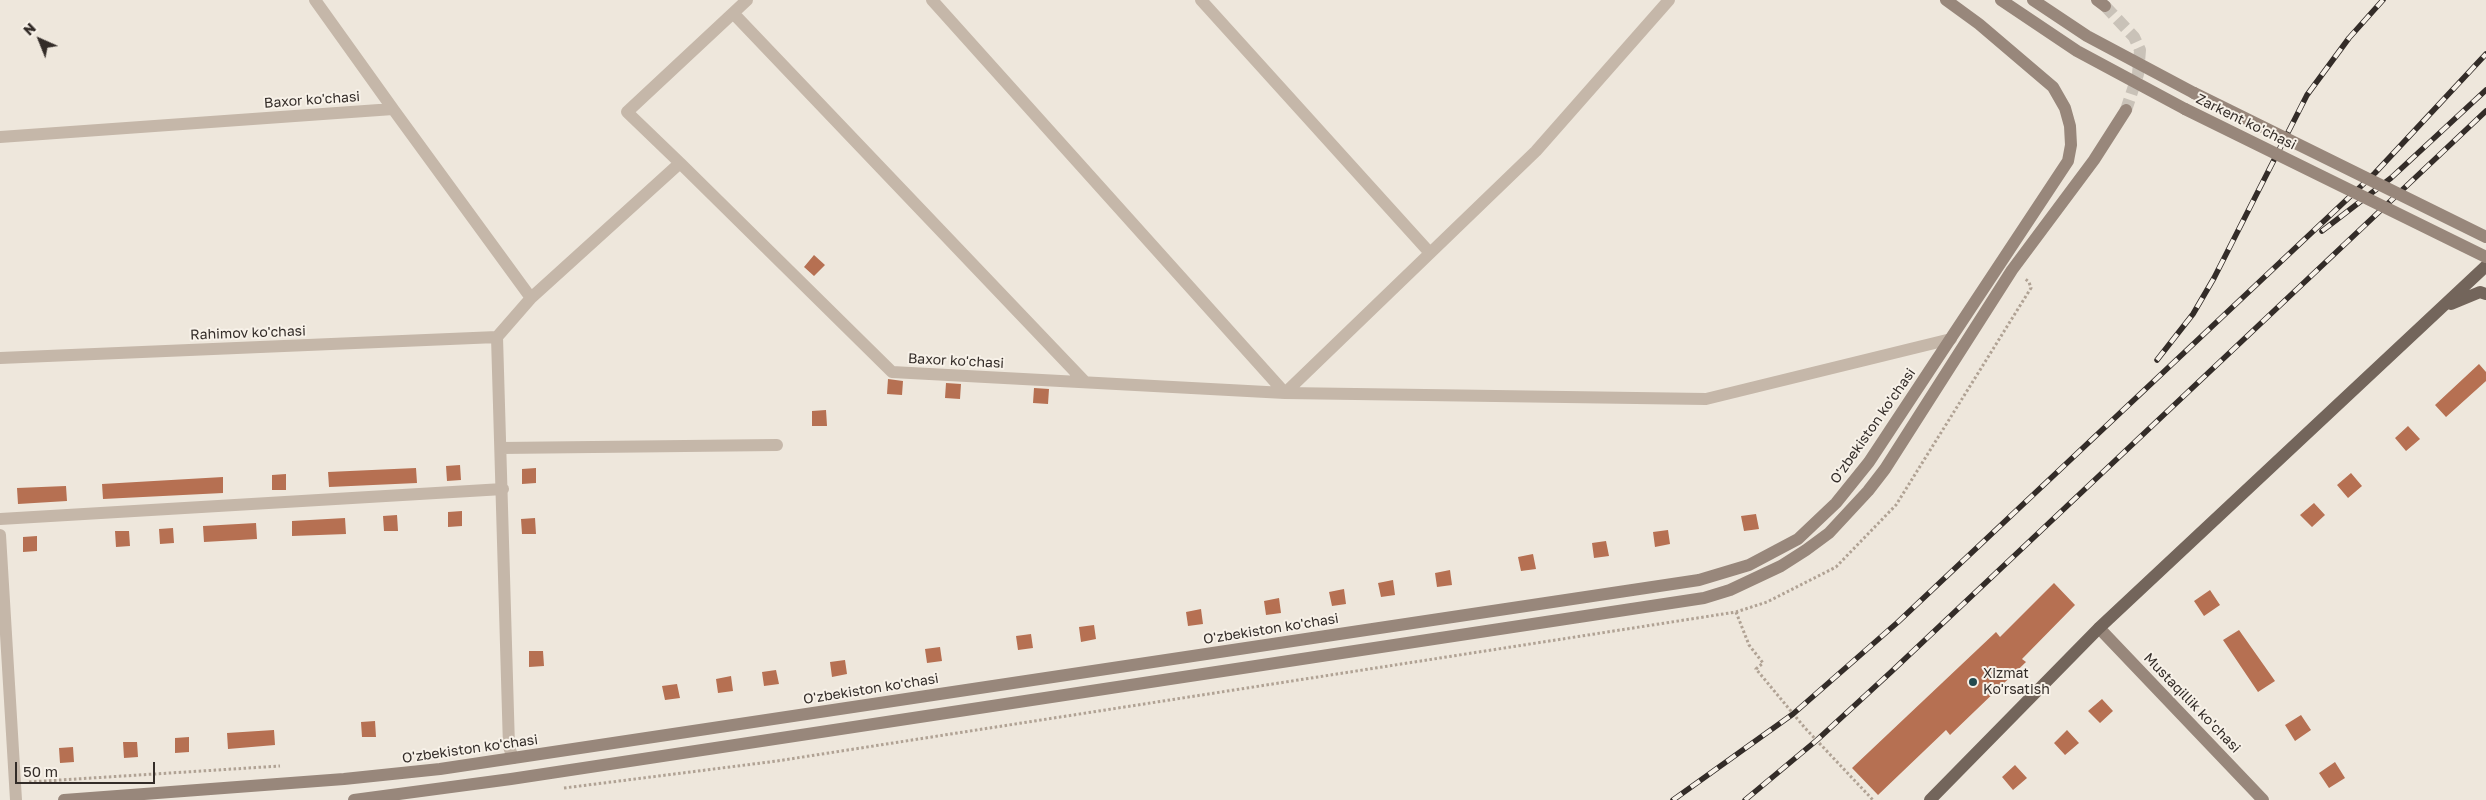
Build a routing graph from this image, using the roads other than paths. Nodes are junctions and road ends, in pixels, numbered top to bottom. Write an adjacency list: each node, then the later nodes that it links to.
1 (315, 0): 10 (street)
2 (747, 0): 9 (street)
3 (932, 0): 25 (street)
4 (1201, 0): 15 (street)
5 (1669, 0): 15 (street)
6 (1946, 0): 22 (main road, O'zbekiston ko'chasi)
7 (2001, 0): 16 (main road, Zarkent ko'chasi, bridge)
8 (2033, 0): 14 (main road, Zarkent ko'chasi, bridge)
9 (733, 13): 13 (street, Baxor ko'chasi); 24 (street)
10 (392, 109): 12 (street, Baxor ko'chasi); 19 (street)
11 (2126, 110): 35 (main road)
12 (0, 137)
13 (680, 163): 19 (street); 24 (street, Baxor ko'chasi)
14 (2486, 237)
15 (1430, 253): 25 (street)
16 (2486, 257)
17 (2486, 266): 20 (main road)
18 (2486, 294): 20 (main road)
19 (531, 298): 21 (street)
20 (2434, 314): 31 (main road)
21 (497, 337): 23 (street, Rahimov ko'chasi); 27 (street)
22 (1951, 339): 25 (street, Baxor ko'chasi); 32 (main road, O'zbekiston ko'chasi)
23 (0, 358)
24 (1085, 382): 25 (street, Baxor ko'chasi)
25 (1285, 393)
26 (777, 445): 27 (street)
27 (501, 448): 28 (street)
28 (503, 489): 29 (street); 32 (street)
29 (0, 519)
30 (0, 535): 33 (street)
31 (2099, 628): 36 (main road); 37 (main road, Mustaqillik ko'chasi)
32 (514, 758): 34 (main road, O'zbekiston ko'chasi)
33 (16, 800)
34 (64, 800)
35 (354, 800)
36 (1930, 800)
37 (2263, 800)

